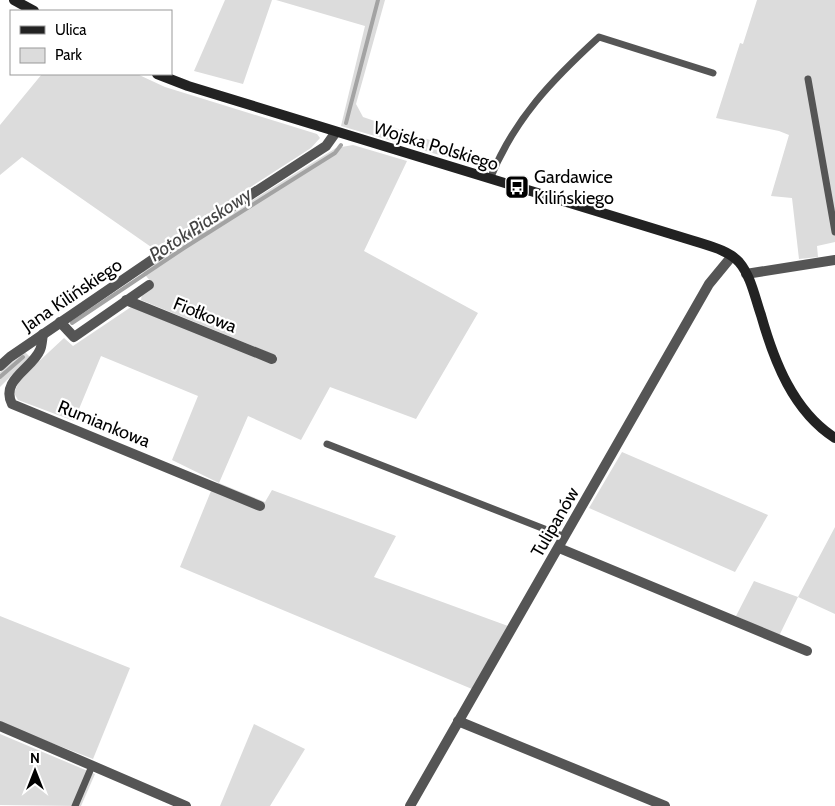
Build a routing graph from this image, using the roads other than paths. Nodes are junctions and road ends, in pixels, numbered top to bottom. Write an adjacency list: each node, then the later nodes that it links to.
1 (14, 0): 2 (street)
2 (32, 10)
3 (713, 73): 7 (lane)
4 (160, 75): 6 (street, Wojska Polskiego)
5 (808, 79): 8 (lane)
6 (336, 132): 7 (street, Wojska Polskiego); 14 (street, Jana Kilińskiego)
7 (490, 179): 9 (street, Wojska Polskiego)
8 (835, 232)
9 (732, 256): 11 (street, Wojska Polskiego); 21 (street, Tulipanów)
10 (835, 260): 11 (street)
11 (746, 274): 18 (street, Wojska Polskiego)
12 (148, 285): 13 (street)
13 (126, 300): 14 (street); 16 (street, Fiołkowa)
14 (60, 322): 15 (street, Jana Kilińskiego)
15 (43, 334): 17 (street, Jana Kilińskiego); 20 (street, Rumiankowa)
16 (272, 359)
17 (0, 366)
18 (835, 438)
19 (327, 444): 21 (lane)
20 (260, 506)
21 (565, 536): 22 (street, Tulipanów)
22 (559, 548): 23 (street); 24 (street, Tulipanów)
23 (807, 652)
24 (458, 721): 29 (street, Tulipanów); 30 (street)
25 (0, 726): 26 (street)
26 (92, 766): 27 (lane); 28 (street)
27 (75, 806)
28 (186, 806)
29 (410, 806)
30 (665, 806)

